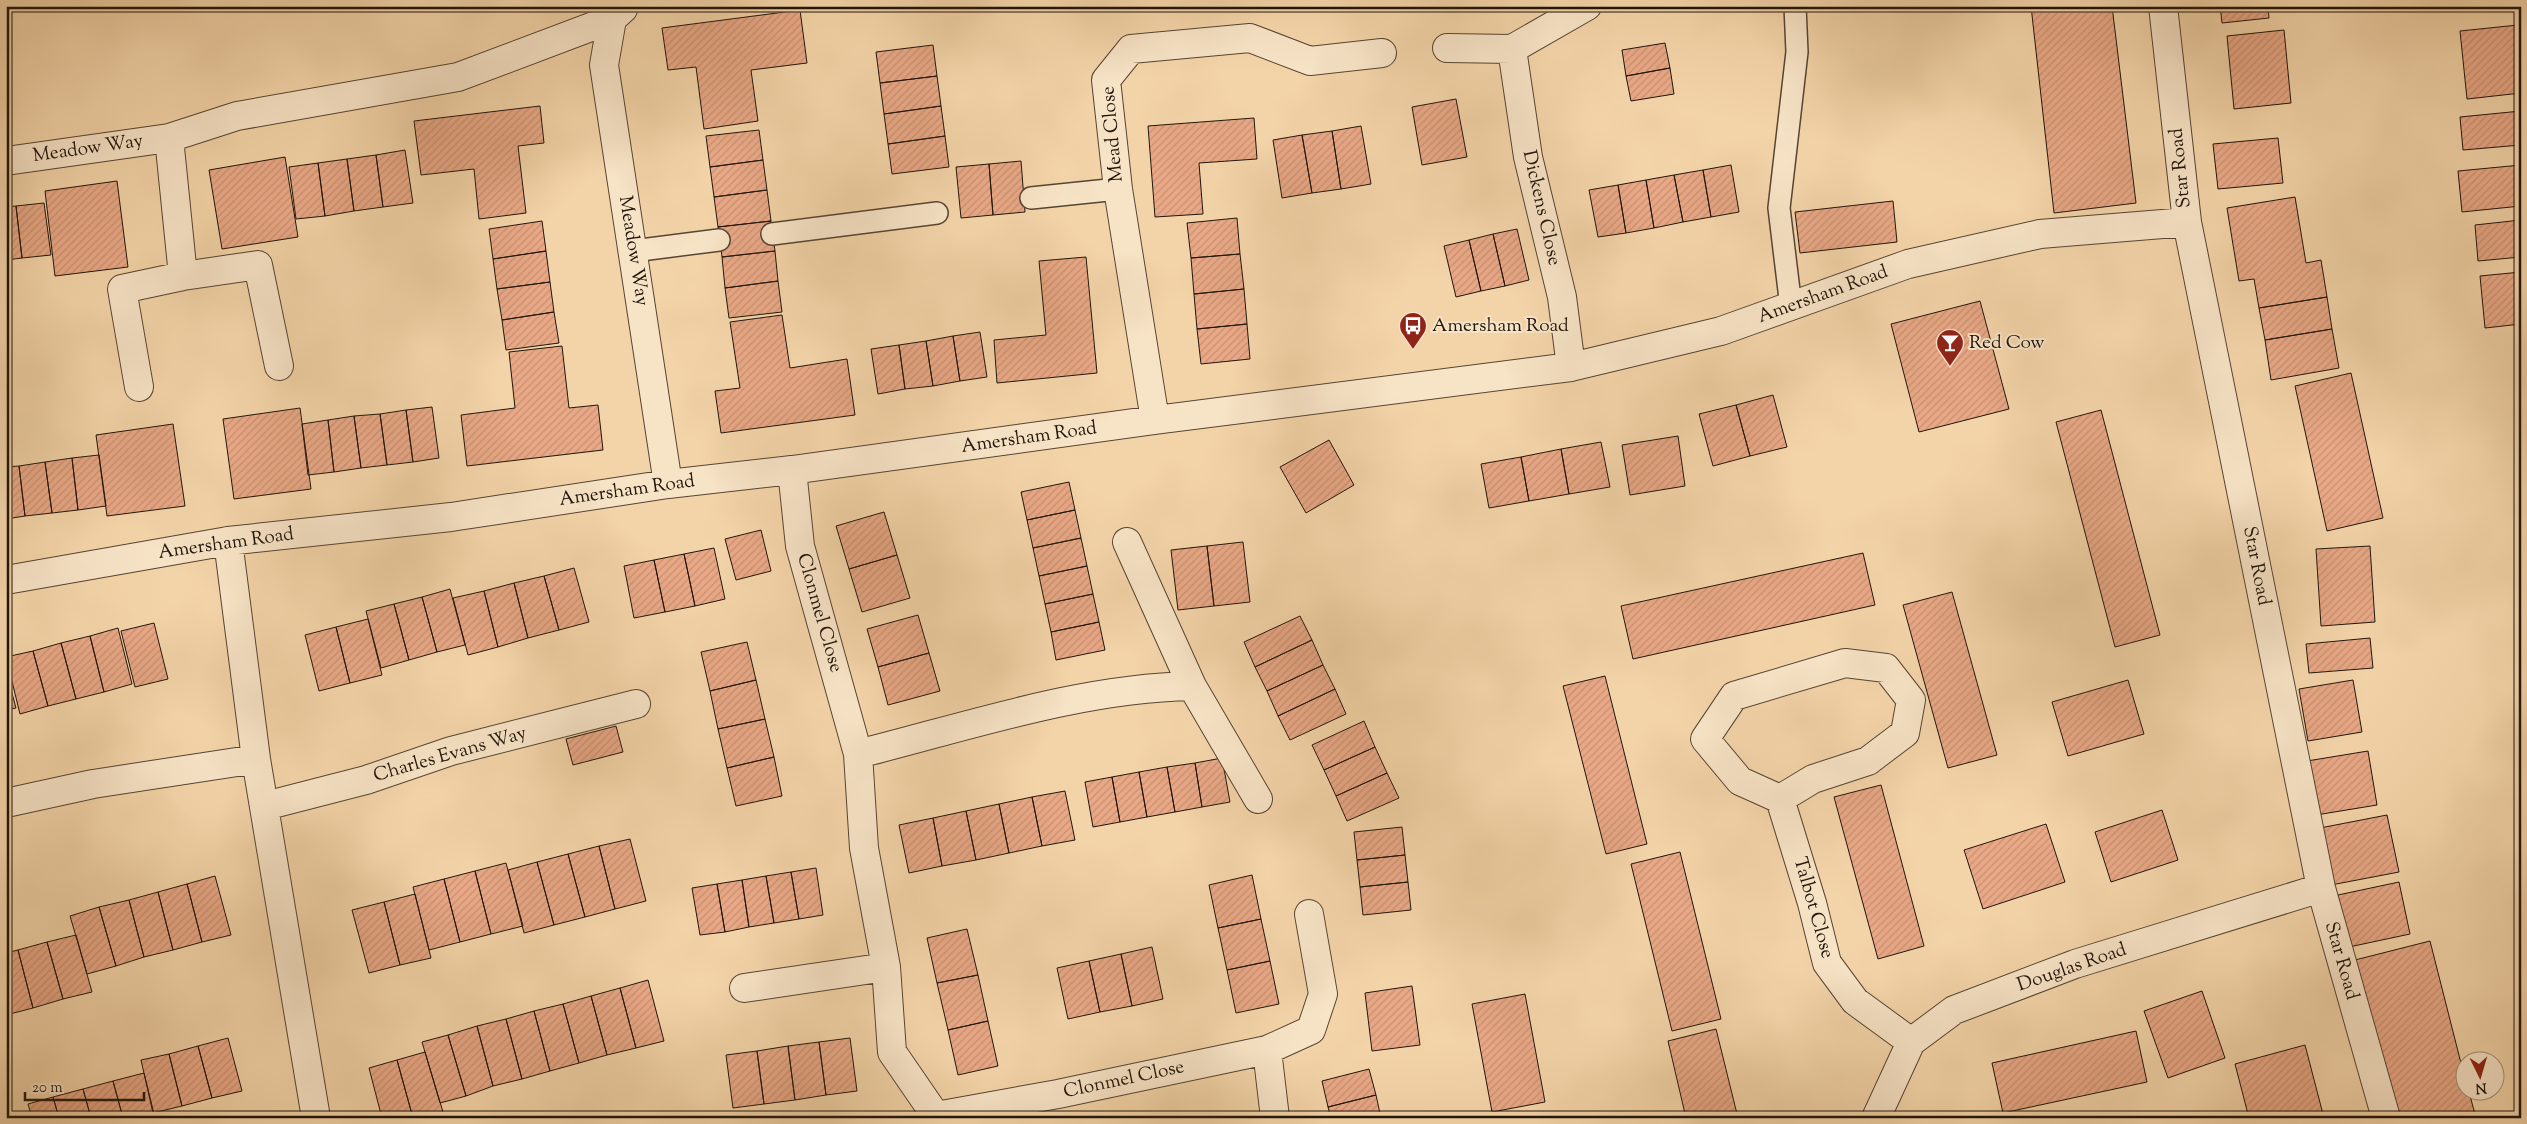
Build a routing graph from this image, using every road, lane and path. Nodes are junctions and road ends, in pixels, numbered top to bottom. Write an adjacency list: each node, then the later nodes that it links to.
1 (1587, 6): 6 (street)
2 (1795, 6): 18 (lane)
3 (2163, 6): 13 (street, Star Road)
4 (619, 13): 8 (street, Meadow Way); 16 (street, Meadow Way)
5 (1447, 48): 6 (street)
6 (1512, 49): 20 (street, Dickens Close)
7 (1382, 53): 10 (street, Mead Close)
8 (169, 138): 9 (street, Meadow Way); 17 (street, Meadow Way)
9 (6, 161)
10 (1118, 189): 11 (lane); 22 (street, Mead Close)
11 (1031, 198)
12 (937, 213): 14 (lane)
13 (2187, 222): 18 (street, Amersham Road); 36 (street, Star Road)
14 (772, 234)
15 (719, 240): 16 (lane)
16 (633, 251): 24 (street, Meadow Way)
17 (183, 276): 19 (street); 21 (street)
18 (1791, 307): 20 (street, Amersham Road)
19 (279, 366)
20 (1571, 367): 22 (street, Amersham Road)
21 (139, 387)
22 (1155, 420): 23 (street, Amersham Road)
23 (792, 470): 24 (street, Amersham Road); 30 (street, Clonmel Close)
24 (668, 484): 25 (street, Amersham Road)
25 (228, 541): 27 (street, Amersham Road); 31 (street)
26 (1127, 542): 28 (street)
27 (6, 580)
28 (1192, 686): 30 (street); 32 (street)
29 (636, 704): 35 (street, Charles Evans Way)
30 (858, 754): 38 (street, Clonmel Close)
31 (256, 759): 34 (street); 35 (street)
32 (1258, 798)
33 (1780, 799): 33 (street); 40 (street, Talbot Close)
34 (6, 803)
35 (265, 806): 42 (street)
36 (2321, 888): 40 (street, Douglas Road); 45 (street, Star Road)
37 (1309, 914): 41 (street, Clonmel Close)
38 (886, 967): 39 (street); 41 (street, Clonmel Close)
39 (744, 988)
40 (1911, 1042): 44 (street, Douglas Road)
41 (1266, 1050): 43 (street)
42 (316, 1118)
43 (1275, 1118)
44 (1876, 1118)
45 (2386, 1118)

